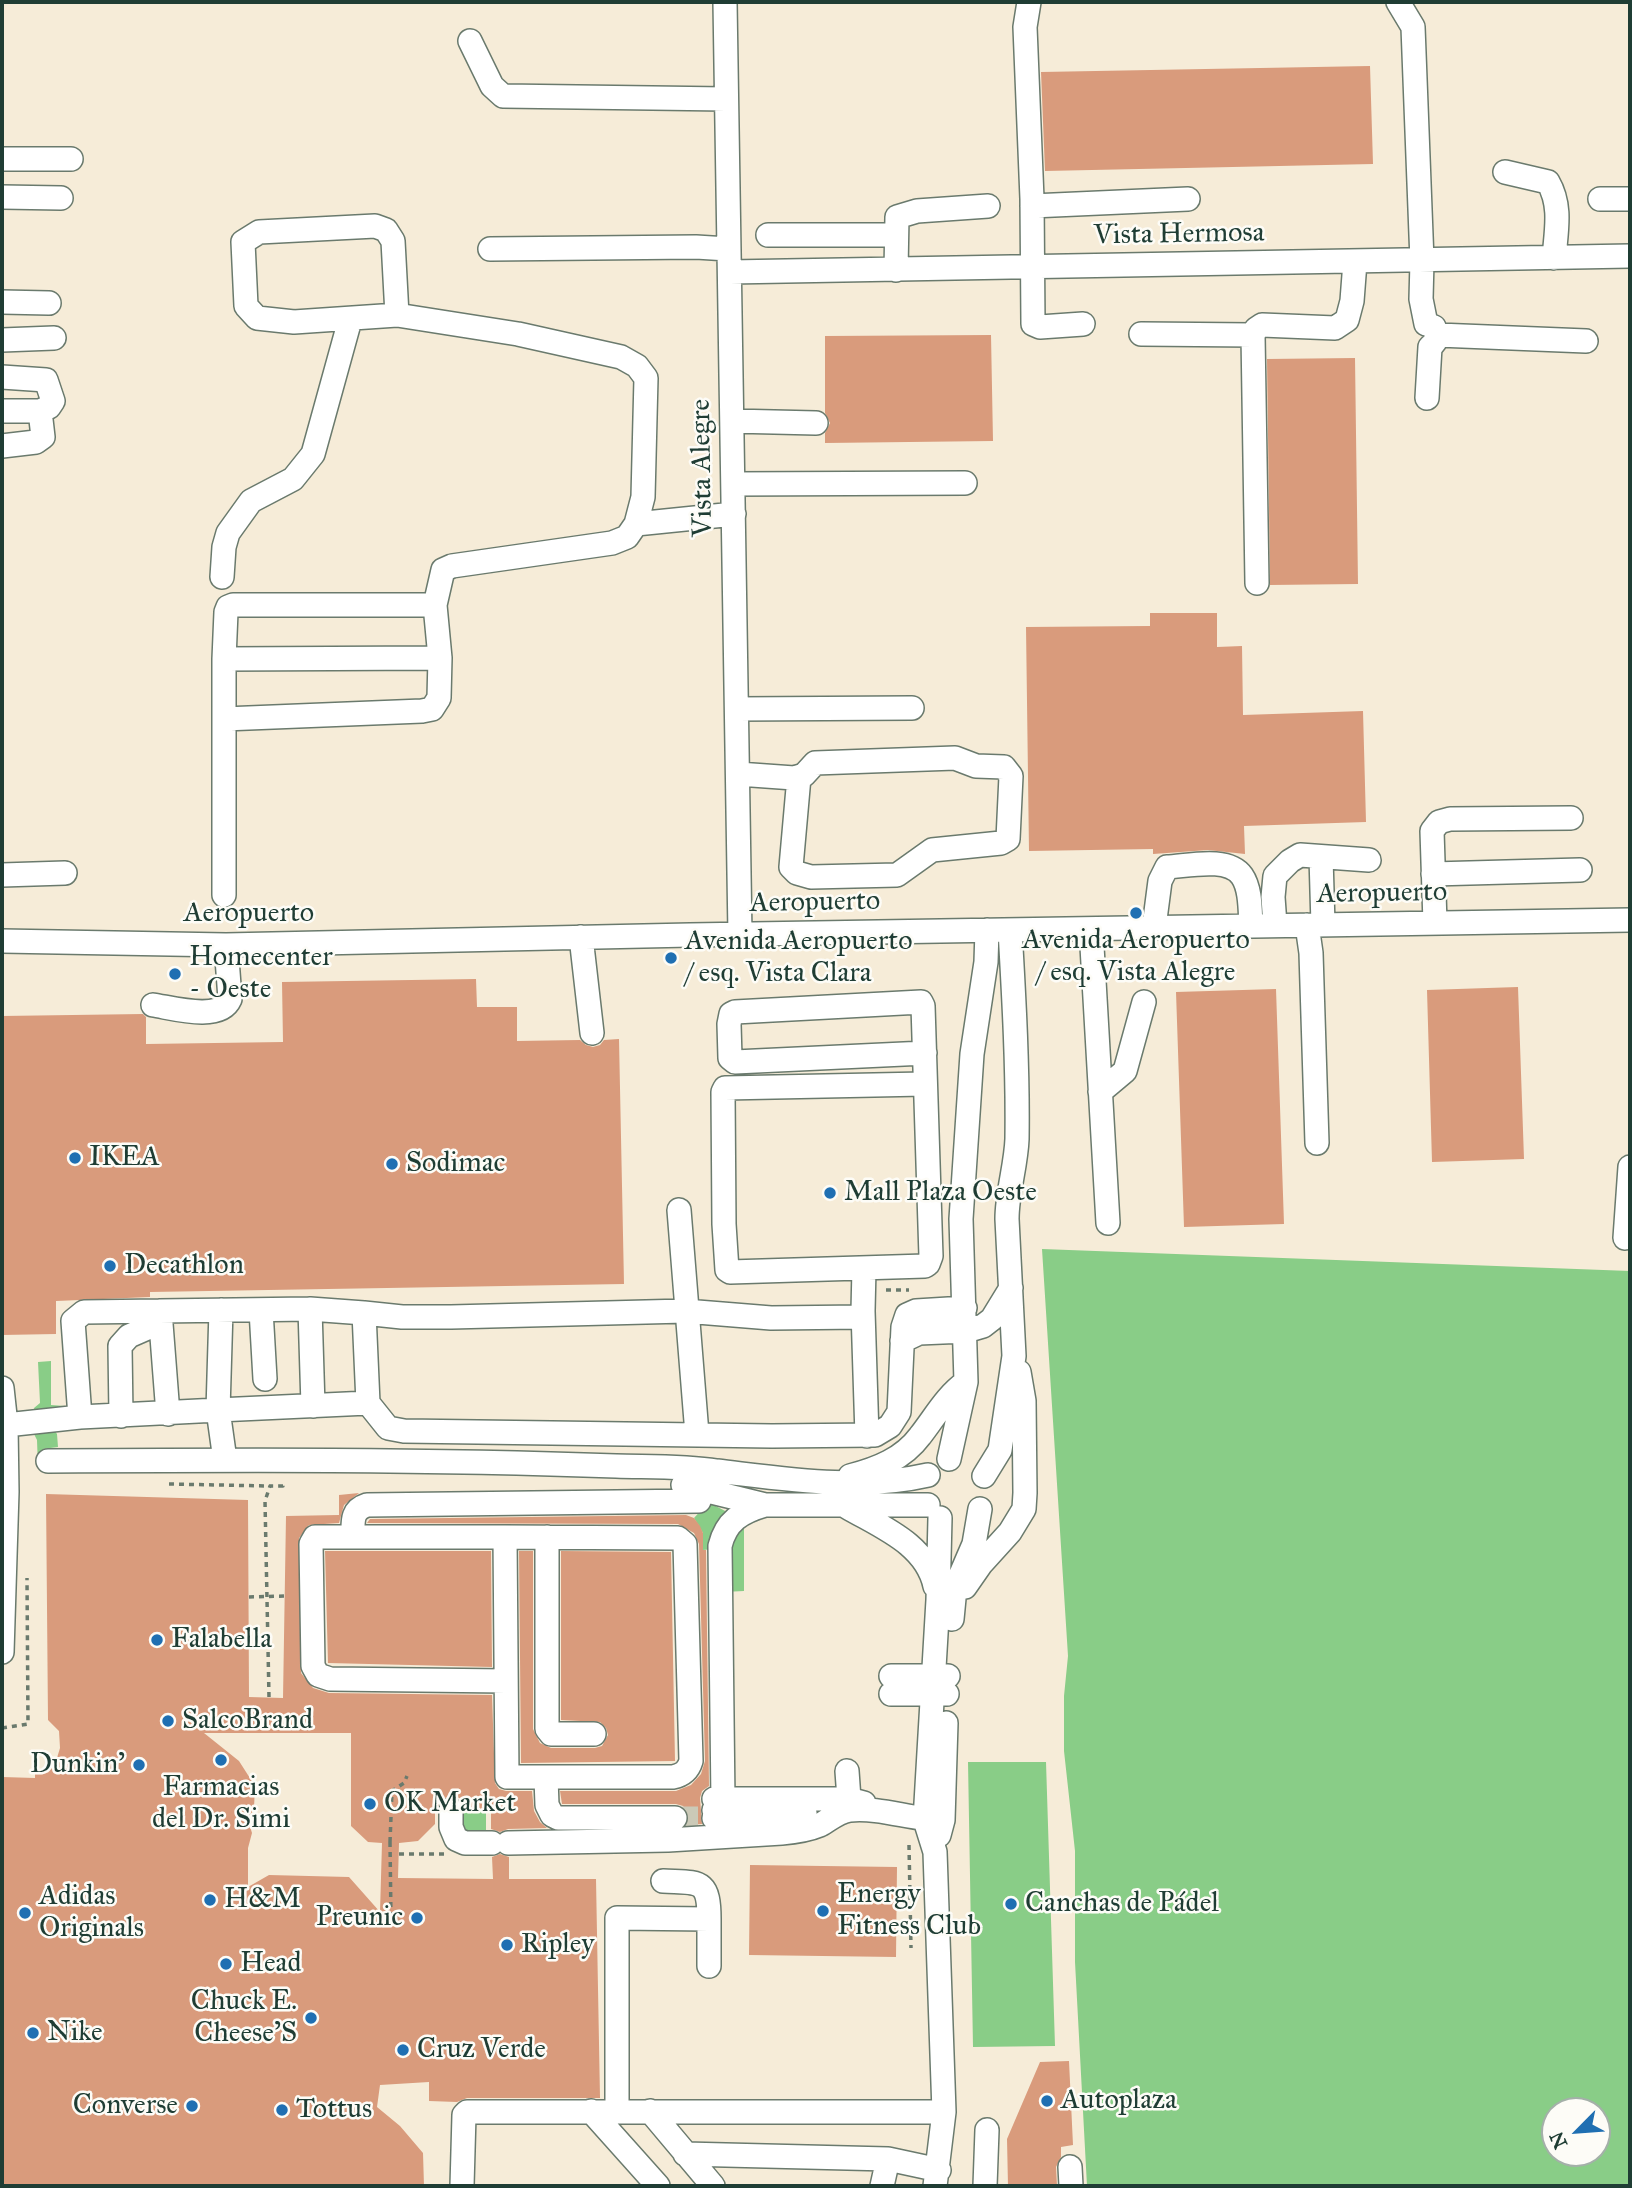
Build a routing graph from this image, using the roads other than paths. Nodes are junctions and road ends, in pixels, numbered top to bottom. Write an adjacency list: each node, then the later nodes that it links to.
1 (725, 2): 5 (street, Vista Alegre)
2 (1029, 2): 15 (street)
3 (1398, 2): 22 (street)
4 (470, 41): 5 (street)
5 (726, 99): 19 (street, Vista Alegre)
6 (2, 159): 7 (street)
7 (71, 159)
8 (1505, 172): 21 (street)
9 (2, 197): 10 (street)
10 (61, 198)
11 (1188, 198): 15 (street)
12 (1630, 198): 13 (street)
13 (1600, 199)
14 (988, 206): 17 (street)
15 (1032, 206): 24 (street)
16 (768, 234): 17 (street)
17 (896, 235): 25 (street)
18 (490, 249): 19 (street)
19 (728, 249): 26 (street, Vista Alegre)
20 (1630, 256): 21 (street, Vista Hermosa)
21 (1554, 258): 22 (street, Vista Hermosa)
22 (1422, 261): 23 (street, Vista Hermosa); 34 (street)
23 (1355, 262): 24 (street, Vista Hermosa); 33 (street)
24 (1031, 267): 25 (street, Vista Hermosa); 31 (street)
25 (896, 270): 26 (street, Vista Hermosa)
26 (730, 272): 42 (street, Vista Alegre)
27 (2, 302): 28 (street)
28 (49, 303)
29 (397, 315): 30 (street); 30 (street); 48 (street)
30 (350, 320): 49 (street)
31 (1083, 324)
32 (1141, 334): 33 (street)
33 (1253, 335): 50 (street)
34 (1431, 335): 37 (street); 39 (street)
35 (54, 338): 36 (street)
36 (2, 341)
37 (1586, 341)
38 (2, 377): 41 (street)
39 (1427, 398)
40 (2, 411): 41 (street)
41 (40, 411): 44 (street)
42 (732, 421): 43 (street); 46 (street, Vista Alegre)
43 (816, 423)
44 (2, 446)
45 (965, 483): 46 (street)
46 (733, 484): 47 (street, Vista Alegre)
47 (733, 514): 48 (street); 55 (street, Vista Alegre)
48 (636, 524): 51 (street)
49 (222, 577)
50 (1257, 583)
51 (435, 605): 52 (street); 53 (street)
52 (440, 658): 53 (street); 56 (street)
53 (224, 659): 56 (street)
54 (912, 708): 55 (street)
55 (737, 709): 57 (street, Vista Alegre)
56 (224, 719): 66 (street)
57 (738, 774): 58 (street); 76 (street, Vista Alegre)
58 (799, 777): 58 (street)
59 (1571, 818): 64 (street)
60 (1321, 858): 61 (street); 69 (street); 70 (street)
61 (1369, 860)
62 (1580, 870): 64 (street)
63 (65, 873): 65 (street)
64 (1433, 874): 68 (street)
65 (2, 875)
66 (224, 895)
67 (1630, 920): 68 (street, Aeropuerto)
68 (1435, 923): 70 (street, Aeropuerto)
69 (1275, 925): 70 (street, Aeropuerto); 71 (street, Aeropuerto)
70 (1315, 925): 86 (street)
71 (1251, 926): 72 (street, Aeropuerto); 72 (street)
72 (1154, 927): 73 (street, Aeropuerto)
73 (1091, 929): 75 (street, Aeropuerto); 85 (street)
74 (987, 930): 75 (street, Aeropuerto); 76 (street, Aeropuerto); 93 (street)
75 (1010, 930): 92 (street)
76 (740, 934): 77 (street, Aeropuerto)
77 (581, 937): 79 (street, Aeropuerto); 82 (street)
78 (2, 941): 79 (street, Aeropuerto)
79 (226, 945): 81 (street)
80 (1144, 1002): 85 (street)
81 (153, 1005)
82 (592, 1033)
83 (925, 1054): 83 (street); 84 (street)
84 (924, 1084): 91 (street); 91 (street)
85 (1100, 1092): 89 (street)
86 (1317, 1143)
87 (1630, 1167): 90 (street)
88 (679, 1210): 97 (street)
89 (1108, 1223)
90 (1625, 1238)
91 (859, 1268): 99 (street)
92 (1010, 1288): 101 (street); 103 (street)
93 (965, 1308): 101 (street); 102 (street)
94 (310, 1309): 96 (street); 98 (street); 108 (street)
95 (221, 1310): 96 (street); 100 (street); 109 (street)
96 (261, 1310): 104 (street)
97 (685, 1311): 98 (street); 99 (street); 114 (street)
98 (364, 1313): 107 (street)
99 (859, 1313): 115 (street)
100 (160, 1316): 110 (street); 111 (street); 112 (street)
101 (966, 1331): 102 (street); 105 (street)
102 (902, 1341): 115 (street)
103 (1014, 1356): 122 (street); 135 (street)
104 (265, 1380)
105 (966, 1382): 116 (street); 124 (street)
106 (2, 1388): 113 (street)
107 (368, 1403): 108 (street); 114 (street)
108 (313, 1406): 109 (street)
109 (218, 1410): 110 (street); 118 (street)
110 (168, 1414): 111 (street)
111 (121, 1416): 112 (street)
112 (80, 1417): 113 (street)
113 (6, 1425): 120 (street)
114 (696, 1434): 115 (street)
115 (867, 1436)
116 (949, 1459): 121 (street); 122 (street)
117 (48, 1461): 118 (street)
118 (225, 1461): 119 (street)
119 (616, 1466): 123 (street); 125 (street)
120 (4, 1468): 130 (street)
121 (928, 1475): 124 (street); 129 (street)
122 (984, 1476): 128 (street)
123 (762, 1478): 124 (street); 125 (street)
124 (831, 1481)
125 (699, 1503): 126 (street); 131 (street)
126 (765, 1505): 127 (street); 144 (street)
127 (844, 1506): 129 (street); 135 (street)
128 (980, 1509): 129 (street); 135 (street)
129 (934, 1511): 135 (street)
130 (4, 1520): 134 (street)
131 (353, 1536): 132 (street); 138 (street)
132 (505, 1537): 133 (street); 138 (street)
133 (547, 1537): 141 (street); 143 (street)
134 (3, 1566): 136 (street)
135 (945, 1604): 140 (street)
136 (3, 1612): 137 (street)
137 (2, 1652)
138 (506, 1681): 143 (street)
139 (891, 1685): 140 (street)
140 (941, 1685): 147 (street)
141 (594, 1734)
142 (847, 1771): 144 (street)
143 (546, 1777): 146 (street)
144 (848, 1805): 145 (street); 147 (street)
145 (451, 1810)
146 (675, 1818)
147 (934, 1820): 154 (street)
148 (663, 1881): 149 (street)
149 (709, 1919): 150 (street); 152 (street)
150 (709, 1966)
151 (591, 2111): 152 (street); 159 (street); 160 (street)
152 (617, 2111): 153 (street)
153 (650, 2111): 154 (street); 156 (street)
154 (944, 2112): 158 (street)
155 (987, 2130): 163 (street)
156 (685, 2154): 157 (street); 161 (street)
157 (888, 2159): 158 (street); 162 (street)
158 (937, 2178)
159 (462, 2186)
160 (658, 2186)
161 (713, 2186)
162 (882, 2186)
163 (985, 2186)

